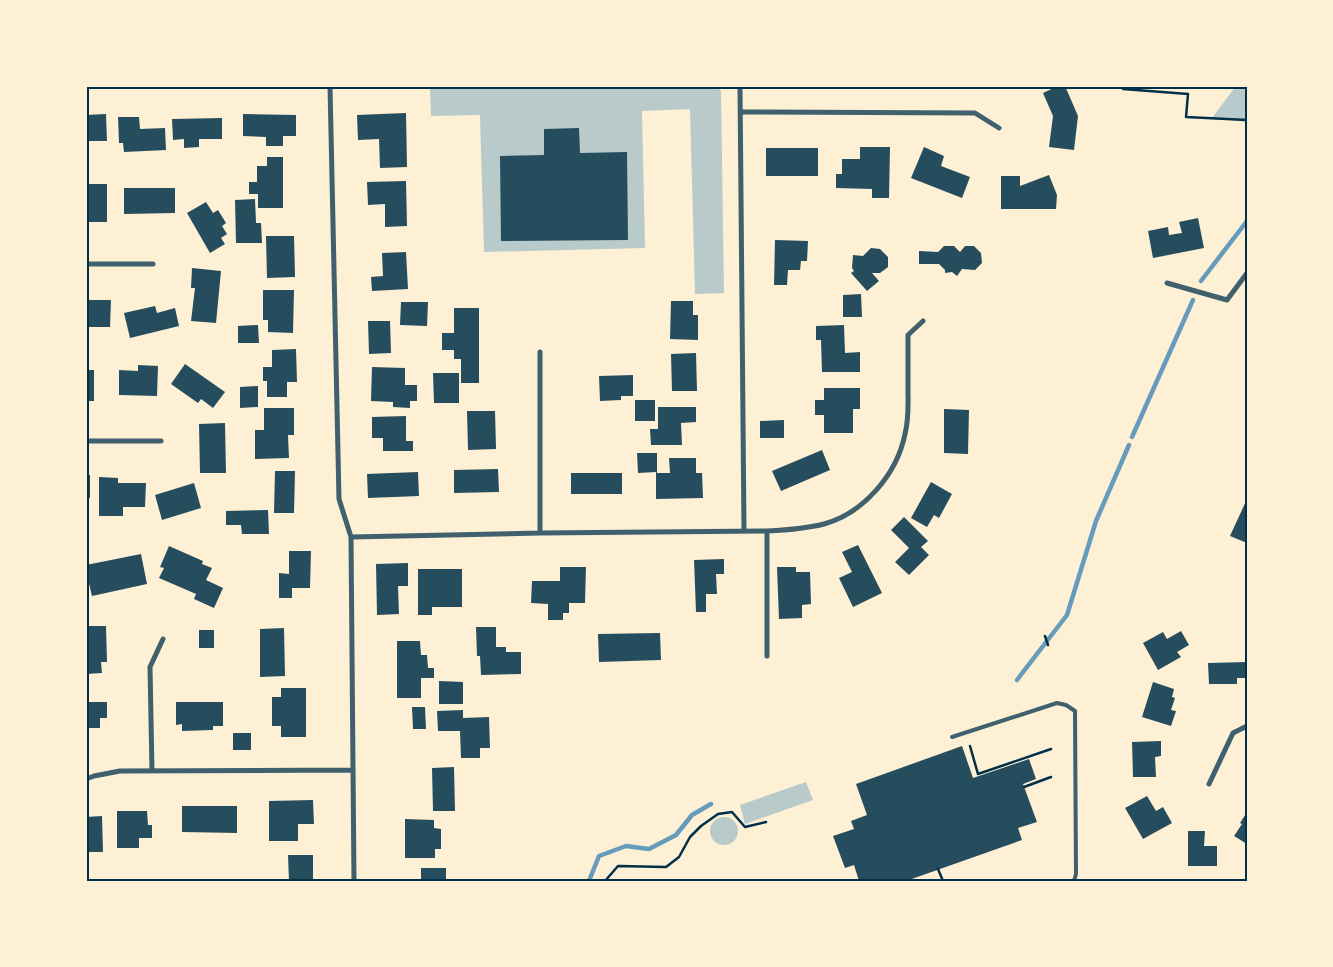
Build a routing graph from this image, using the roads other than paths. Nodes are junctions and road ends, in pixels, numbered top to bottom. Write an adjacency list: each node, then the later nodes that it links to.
1 (330, 86): 16 (street)
2 (740, 86): 3 (street)
3 (741, 112): 4 (street); 13 (street)
4 (999, 128)
5 (86, 264): 6 (street)
6 (153, 264)
7 (1247, 273): 8 (street)
8 (1167, 283)
9 (923, 321): 14 (street)
10 (540, 352): 15 (street)
11 (86, 441): 12 (street)
12 (161, 441)
13 (744, 531): 14 (street); 15 (street)
14 (767, 531): 18 (street)
15 (540, 533): 16 (street)
16 (351, 537): 21 (street)
17 (163, 639): 22 (street)
18 (767, 656)
19 (1247, 726): 24 (street)
20 (952, 737): 26 (lane)
21 (353, 770): 22 (street); 25 (street)
22 (152, 771): 23 (street)
23 (86, 779)
24 (1208, 784)
25 (354, 881)
26 (1074, 881)

